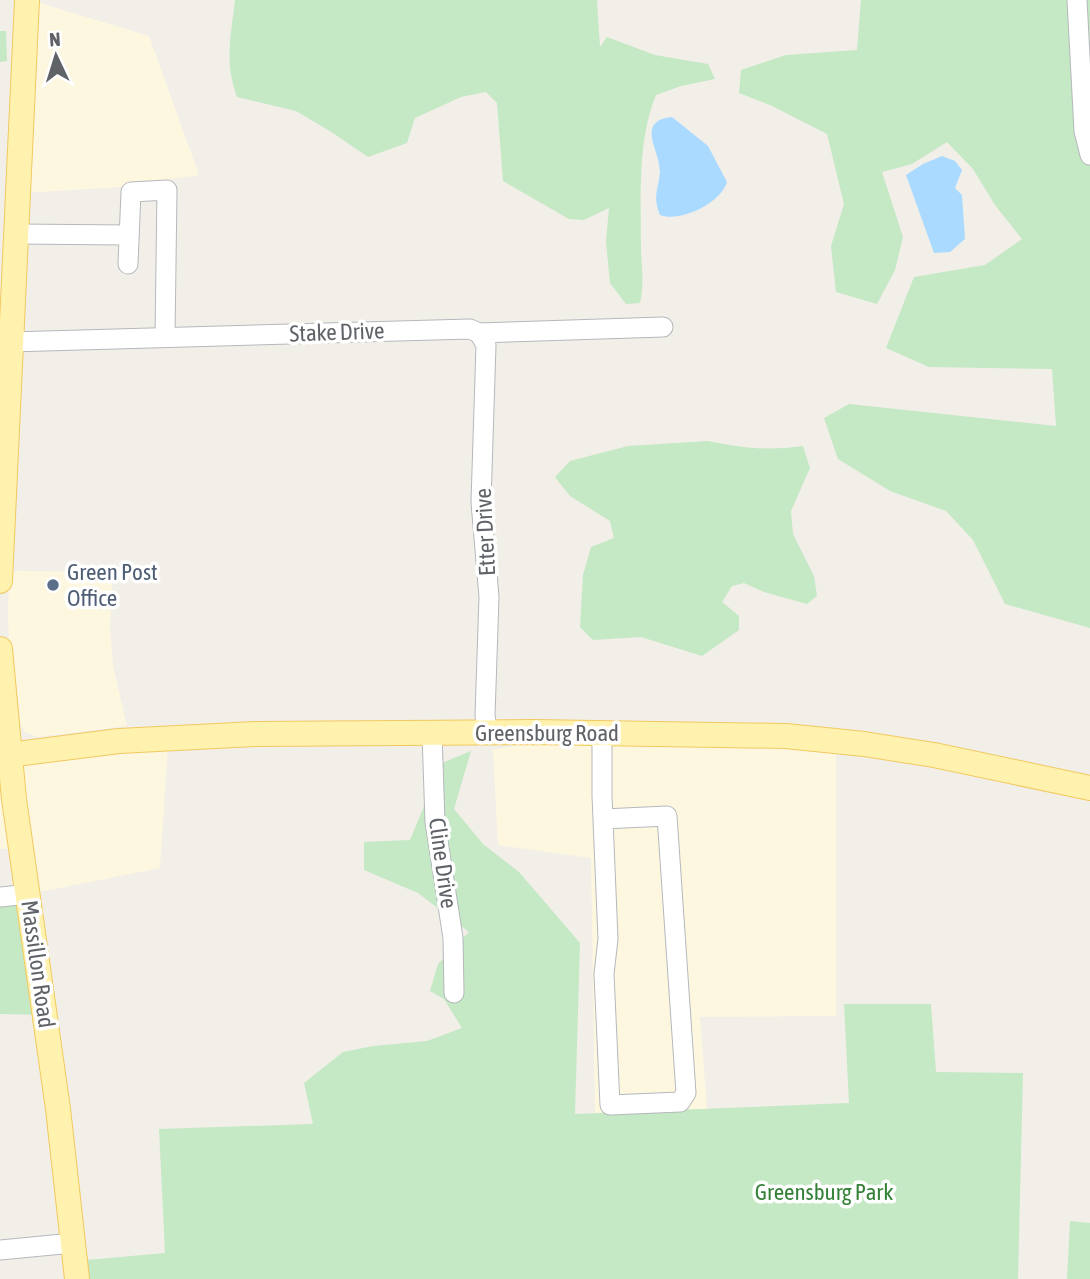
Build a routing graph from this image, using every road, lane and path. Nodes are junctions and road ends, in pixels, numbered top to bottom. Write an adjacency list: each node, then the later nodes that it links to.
1 (27, 0): 4 (main road)
2 (1077, 0): 3 (street)
3 (1090, 155)
4 (16, 234): 5 (street); 10 (main road)
5 (129, 235): 6 (street); 9 (street)
6 (128, 264)
7 (663, 327): 8 (street, Stake Drive)
8 (479, 332): 9 (street, Stake Drive); 14 (street, Etter Drive)
9 (165, 337): 10 (street, Stake Drive)
10 (10, 342): 11 (main road)
11 (0, 581)
12 (0, 649): 16 (main road, Massillon Road)
13 (432, 733): 14 (main road, Greensburg Road); 16 (main road, Greensburg Road); 21 (street, Cline Drive)
14 (488, 733): 15 (main road, Greensburg Road)
15 (602, 733): 17 (main road, Greensburg Road); 18 (street)
16 (5, 755): 19 (main road, Massillon Road)
17 (1090, 788)
18 (603, 819): 18 (street)
19 (29, 894): 20 (street); 22 (main road, Massillon Road)
20 (0, 897)
21 (454, 993)
22 (73, 1243): 23 (street); 24 (main road, Massillon Road)
23 (0, 1250)
24 (77, 1279)

